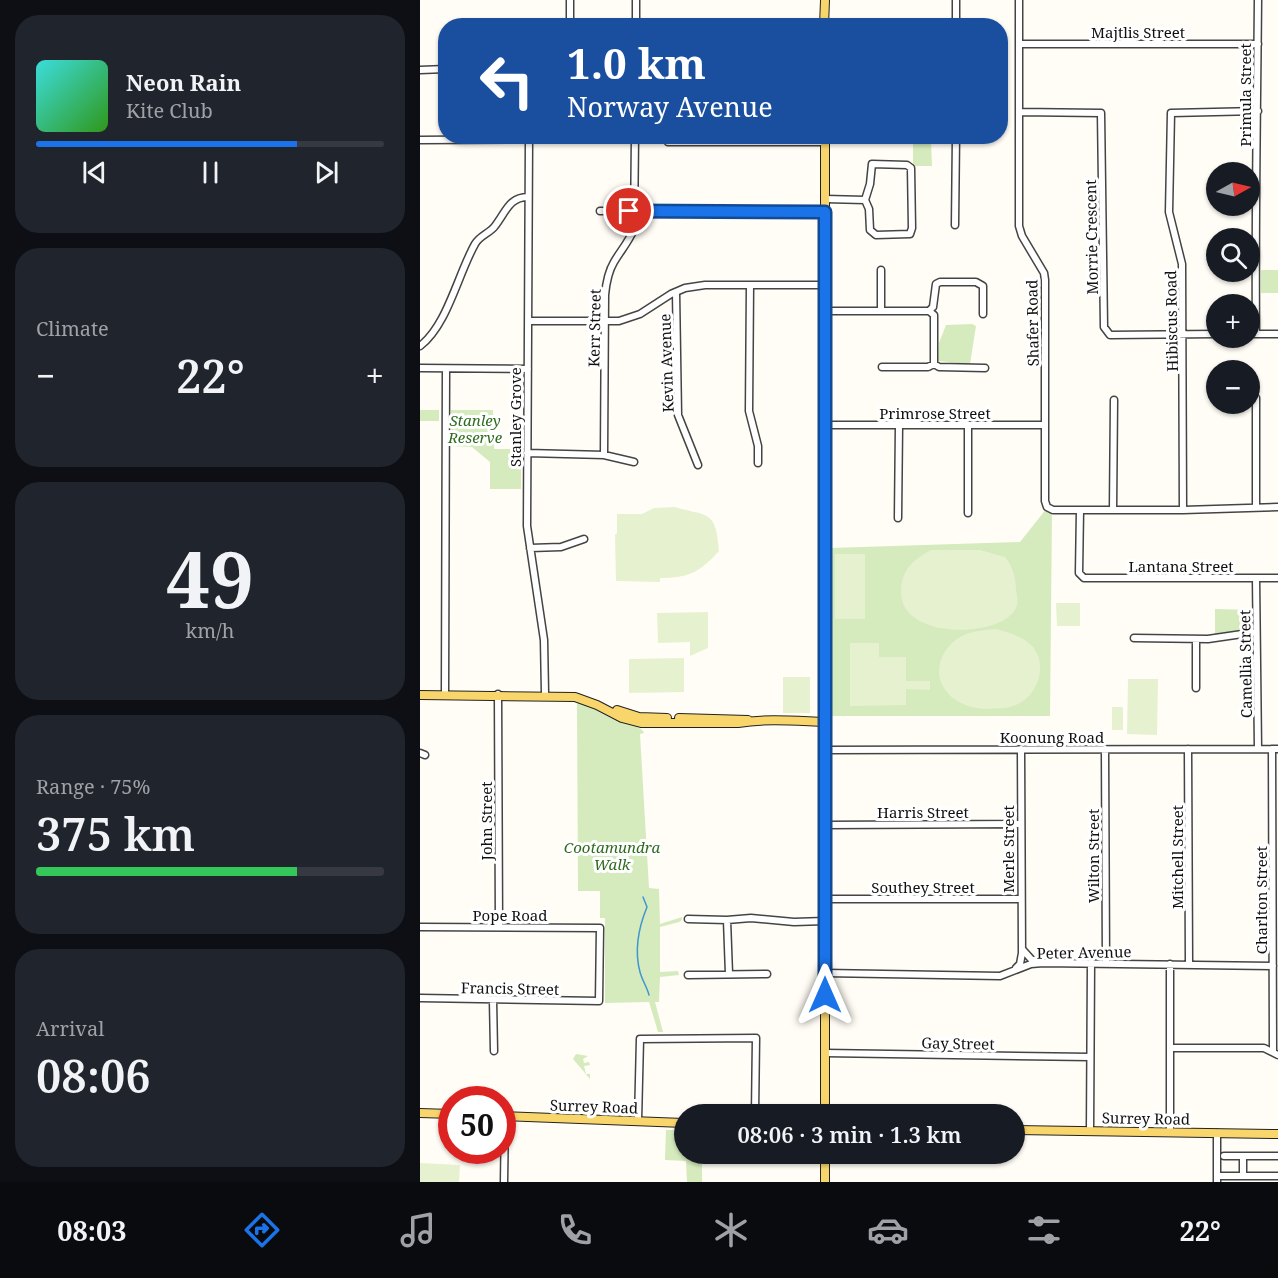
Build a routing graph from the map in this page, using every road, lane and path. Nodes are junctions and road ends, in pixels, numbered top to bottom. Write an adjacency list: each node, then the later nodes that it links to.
1 (570, 0): 7 (street)
2 (636, 0): 8 (street)
3 (825, 0): 9 (main road)
4 (956, 0): 10 (street)
5 (1019, 0): 11 (street, Shafer Road)
6 (1258, 0): 12 (street, Primula Street)
7 (570, 18)
8 (636, 18)
9 (824, 18)
10 (956, 18)
11 (1019, 44): 12 (street, Majtlis Street); 16 (street, Shafer Road)
12 (1258, 44): 15 (street, Primula Street)
13 (438, 69): 14 (street)
14 (420, 70)
15 (1258, 111): 34 (street, Primula Street); 44 (street, Hibiscus Road)
16 (1019, 112): 44 (street, Morrie Crescent); 54 (street, Shafer Road)
17 (420, 140): 18 (street)
18 (438, 140)
19 (529, 144): 23 (street, Stanley Grove)
20 (635, 144): 27 (street, Kerr Street)
21 (825, 144): 24 (main road)
22 (956, 144): 29 (street)
23 (528, 197): 39 (street, Stanley Grove); 45 (street)
24 (825, 199): 25 (street); 28 (main road)
25 (865, 200): 25 (street)
26 (600, 211): 27 (street)
27 (634, 211): 28 (street); 40 (street, Kerr Street)
28 (825, 212): 32 (main road)
29 (955, 225)
30 (881, 270): 36 (street)
31 (750, 285): 32 (street); 33 (street); 61 (street)
32 (825, 285): 35 (main road)
33 (676, 292): 40 (street); 62 (street, Kevin Avenue)
34 (1254, 294)
35 (825, 310): 36 (street); 55 (main road)
36 (881, 311): 37 (street)
37 (929, 311): 38 (street); 46 (street)
38 (983, 314)
39 (528, 321): 40 (street); 51 (street, Stanley Grove)
40 (605, 321): 59 (street, Kerr Street)
41 (1206, 334): 44 (street, Morrie Crescent)
42 (1260, 334): 43 (street)
43 (1278, 334)
44 (1183, 335): 67 (street, Hibiscus Road)
45 (420, 346)
46 (934, 364): 47 (street); 49 (street)
47 (882, 367)
48 (420, 368): 50 (street)
49 (985, 368)
50 (446, 369): 51 (street); 79 (street)
51 (528, 369): 58 (street, Stanley Grove)
52 (1114, 400): 66 (street)
53 (1256, 414): 63 (street)
54 (1045, 424): 57 (street, Primrose Street); 65 (street, Shafer Road)
55 (825, 425): 56 (street, Primrose Street); 82 (main road)
56 (898, 426): 57 (street, Primrose Street); 69 (street)
57 (968, 426): 68 (street)
58 (527, 453): 59 (street); 71 (street, Stanley Grove)
59 (604, 455): 60 (street)
60 (634, 462)
61 (758, 463)
62 (698, 465)
63 (1256, 507): 64 (street, Shafer Road); 67 (street, Shafer Road)
64 (1278, 507)
65 (1080, 510): 66 (street, Shafer Road); 72 (street, Lantana Street)
66 (1113, 510): 67 (street, Shafer Road)
67 (1183, 510)
68 (968, 513)
69 (898, 518)
70 (584, 538): 71 (street)
71 (530, 548): 81 (street, Stanley Grove)
72 (1256, 578): 73 (street, Lantana Street); 74 (street, Camellia Street)
73 (1278, 578)
74 (1256, 632): 76 (street); 86 (street, Camellia Street)
75 (1134, 638): 76 (street)
76 (1196, 640): 77 (street)
77 (1196, 688)
78 (420, 695): 79 (main road)
79 (445, 695): 80 (main road)
80 (496, 695): 81 (main road); 98 (street, John Street)
81 (545, 695): 82 (main road)
82 (825, 722): 88 (main road)
83 (1021, 749): 84 (street, Koonung Road); 88 (street, Koonung Road); 89 (street, Merle Street)
84 (1105, 749): 85 (street, Koonung Road); 103 (street, Wilton Street)
85 (1188, 749): 86 (street, Koonung Road); 105 (street, Mitchell Street)
86 (1258, 749): 87 (street, Koonung Road)
87 (1275, 749): 91 (street, Charlton Street)
88 (826, 750): 90 (main road)
89 (1020, 824): 90 (street, Harris Street); 93 (street, Merle Street)
90 (825, 825): 92 (main road)
91 (1275, 832): 99 (street, Charlton Street)
92 (825, 899): 93 (street, Southey Street); 96 (main road)
93 (1020, 899): 100 (street, Merle Street)
94 (688, 919): 95 (street)
95 (727, 920): 96 (street); 109 (street)
96 (825, 921): 108 (main road)
97 (420, 927): 98 (street, Pope Road)
98 (499, 927): 114 (street, Pope Road)
99 (1276, 932): 106 (street, Charlton Street)
100 (1022, 948): 101 (street); 107 (street, Merle Street)
101 (1043, 963): 102 (street, Peter Avenue); 107 (street, Peter Avenue)
102 (1091, 963): 103 (street, Peter Avenue); 119 (street)
103 (1106, 963): 104 (street, Peter Avenue)
104 (1170, 964): 105 (street, Peter Avenue); 115 (street)
105 (1189, 964): 106 (street, Peter Avenue)
106 (1273, 966): 118 (street, Charlton Street)
107 (1014, 970): 108 (street, Peter Avenue)
108 (825, 973): 117 (main road)
109 (729, 974): 110 (street); 111 (street)
110 (767, 974)
111 (688, 975)
112 (420, 998): 113 (street, Francis Street)
113 (493, 1000): 114 (street, Francis Street); 116 (street)
114 (599, 1001)
115 (1170, 1048): 118 (street); 129 (street)
116 (494, 1051)
117 (825, 1053): 119 (street, Gay Street); 121 (main road)
118 (1275, 1053)
119 (1090, 1057): 128 (street)
120 (755, 1104): 125 (street)
121 (825, 1104)
122 (420, 1113): 123 (main road)
123 (438, 1114)
124 (516, 1116): 125 (main road, Surrey Road)
125 (638, 1121): 126 (main road, Surrey Road)
126 (674, 1123)
127 (1025, 1130): 128 (main road, Surrey Road)
128 (1090, 1131): 129 (main road, Surrey Road)
129 (1170, 1132): 130 (main road, Surrey Road)
130 (1217, 1133): 131 (main road, Surrey Road); 139 (street)
131 (1278, 1134)
132 (1224, 1156): 134 (street)
133 (1278, 1156): 134 (street)
134 (1244, 1157): 137 (street)
135 (504, 1164): 140 (street)
136 (825, 1164): 141 (main road)
137 (1243, 1176): 138 (street); 139 (street)
138 (1278, 1176)
139 (1217, 1179)
140 (504, 1182)
141 (825, 1182)

